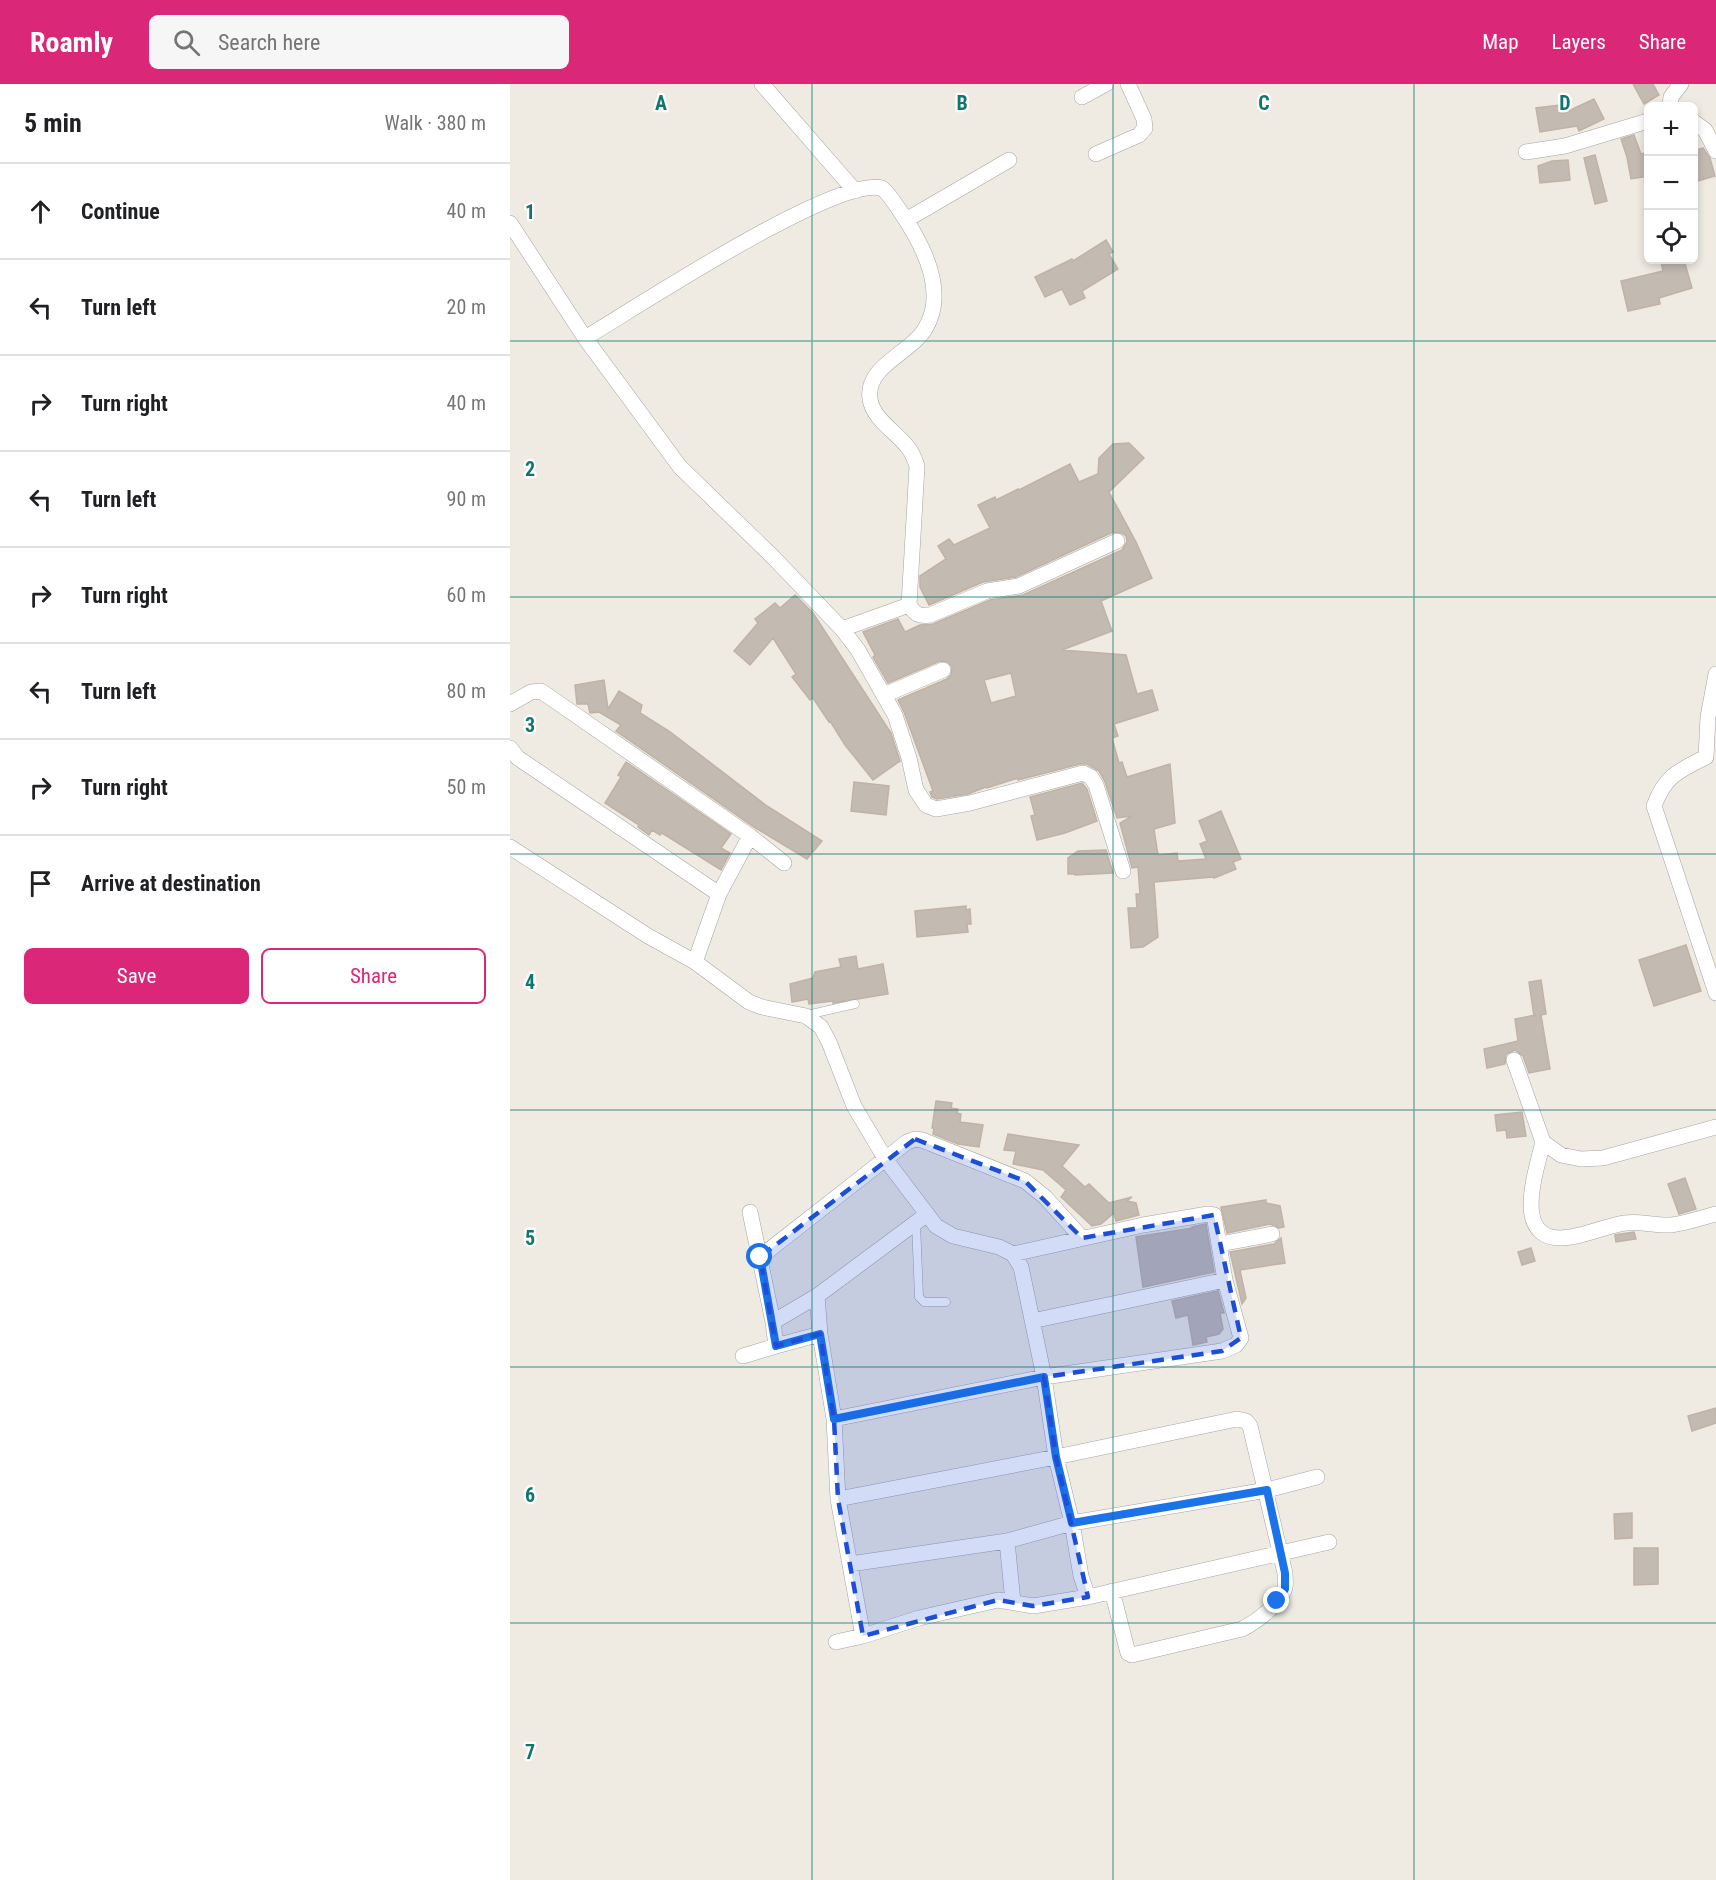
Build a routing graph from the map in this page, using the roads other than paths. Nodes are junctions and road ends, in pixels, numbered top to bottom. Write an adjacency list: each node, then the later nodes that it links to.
1 (762, 84): 13 (street)
2 (1106, 84): 5 (street)
3 (1128, 84): 11 (street)
4 (1681, 84): 6 (street)
5 (1083, 97)
6 (1670, 102)
7 (1644, 122): 10 (street)
8 (1698, 125): 9 (street)
9 (1716, 151)
10 (1526, 152)
11 (1096, 154)
12 (1009, 160): 14 (street)
13 (855, 191): 14 (street); 16 (street)
14 (906, 220): 18 (street)
15 (510, 223): 16 (street)
16 (585, 338): 19 (street)
17 (1117, 541): 18 (street)
18 (909, 605): 19 (street)
19 (842, 629): 22 (street)
20 (943, 670): 22 (street)
21 (1716, 674): 25 (street)
22 (884, 695): 29 (street)
23 (510, 704): 26 (street)
24 (510, 748): 30 (street)
25 (1711, 756): 32 (street)
26 (750, 836): 28 (street); 30 (street)
27 (510, 848): 31 (street)
28 (784, 862)
29 (1123, 871)
30 (719, 894): 31 (street)
31 (694, 962): 34 (street)
32 (1716, 993)
33 (855, 1004): 34 (lane)
34 (806, 1016): 38 (street)
35 (1514, 1060): 37 (street)
36 (1716, 1127): 37 (street)
37 (1544, 1142): 40 (street)
38 (886, 1160): 41 (street); 43 (street); 46 (street)
39 (750, 1212): 46 (street)
40 (1716, 1214)
41 (921, 1219): 45 (street); 48 (street); 49 (lane)
42 (1272, 1234): 44 (street)
43 (1082, 1238): 44 (street); 45 (street)
44 (1220, 1244): 47 (street)
45 (1013, 1254): 50 (street)
46 (760, 1257): 51 (street)
47 (1225, 1280): 50 (street); 55 (street)
48 (817, 1296): 51 (street); 52 (street)
49 (946, 1302)
50 (1032, 1321): 55 (street)
51 (773, 1322): 53 (street)
52 (820, 1334): 53 (street); 56 (street)
53 (776, 1346): 54 (street)
54 (742, 1356)
55 (1044, 1377): 56 (street); 57 (street)
56 (834, 1419): 60 (street)
57 (1056, 1457): 59 (street); 60 (street); 61 (street)
58 (1317, 1477): 59 (street)
59 (1267, 1490): 61 (street); 64 (street)
60 (838, 1499): 65 (street)
61 (1072, 1523): 62 (street); 67 (street)
62 (1007, 1541): 65 (street); 68 (street)
63 (1329, 1542): 64 (street)
64 (1280, 1554): 66 (street); 66 (street)
65 (850, 1564): 69 (street)
66 (1112, 1591): 67 (street)
67 (1088, 1597): 68 (street)
68 (1013, 1602): 69 (street)
69 (863, 1636): 70 (street)
70 (836, 1642)

